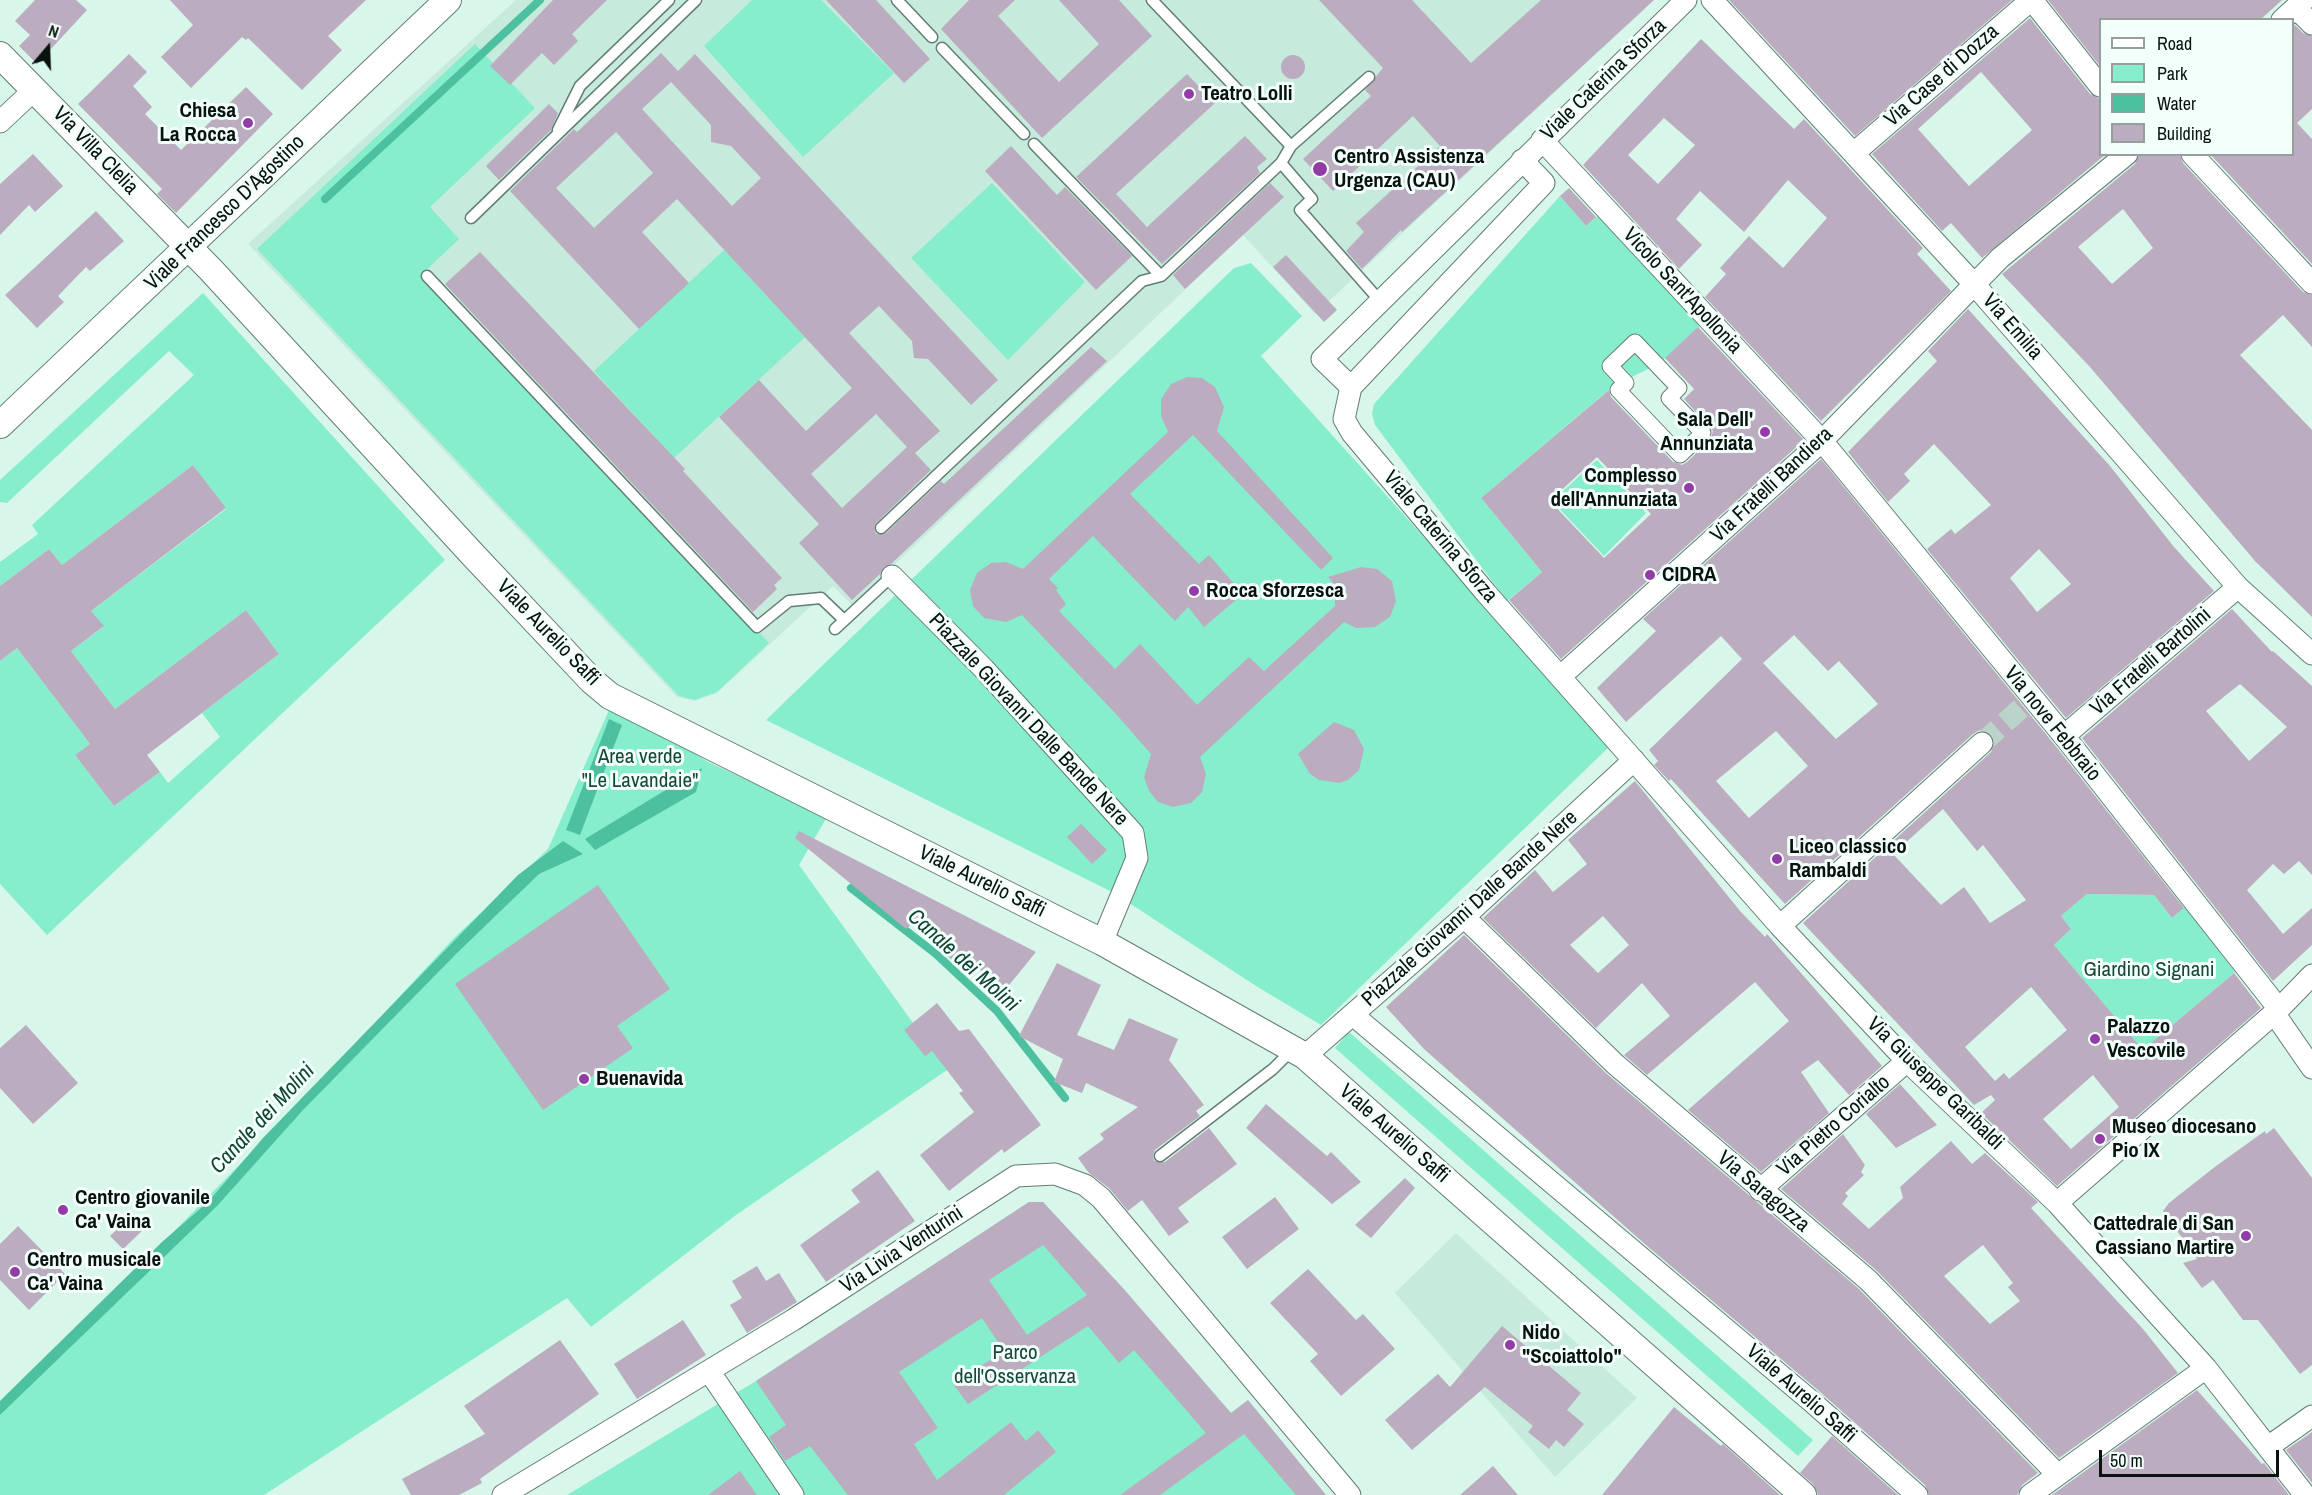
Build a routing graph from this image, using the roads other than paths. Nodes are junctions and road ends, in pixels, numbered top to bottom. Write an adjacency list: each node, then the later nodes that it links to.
1 (448, 0): 29 (street, Viale Francesco D'Agostino)
2 (669, 0): 19 (lane)
3 (696, 0): 19 (lane)
4 (897, 0): 11 (lane)
5 (1152, 0): 22 (lane)
6 (1686, 0): 20 (street, Viale Caterina Sforza)
7 (1712, 0): 23 (street, Via Emilia)
8 (2032, 0): 15 (street); 23 (street, Via Case di Dozza)
9 (2294, 9): 10 (street)
10 (2312, 24)
11 (932, 37)
12 (942, 48): 18 (lane)
13 (0, 55): 16 (street, Via Villa Clelia)
14 (1369, 77): 22 (lane)
15 (2099, 85)
16 (35, 89): 17 (street); 29 (street, Via Villa Clelia)
17 (0, 122)
18 (1024, 134)
19 (554, 138): 28 (lane)
20 (1542, 140): 26 (street, Viale Caterina Sforza); 38 (street, Vicolo Sant'Apollonia)
21 (1035, 144): 31 (lane)
22 (1291, 146): 27 (lane)
23 (1854, 153): 32 (street, Via Emilia)
24 (2125, 156): 32 (street, Via Fratelli Bandiera)
25 (2194, 156): 33 (street)
26 (1522, 160): 34 (street, Viale Caterina Sforza); 36 (street)
27 (1281, 163): 31 (lane); 34 (lane)
28 (471, 218)
29 (189, 248): 37 (street, Viale Francesco D'Agostino); 51 (street, Viale Aurelio Saffi)
30 (427, 276): 42 (lane)
31 (1161, 276): 39 (lane)
32 (1973, 283): 38 (street, Via Fratelli Bandiera); 41 (street, Via Emilia)
33 (2312, 283)
34 (1380, 301): 36 (street, Viale Caterina Sforza)
35 (1635, 342): 35 (street)
36 (1351, 387): 45 (street, Viale Caterina Sforza)
37 (0, 425)
38 (1822, 441): 45 (street, Via Fratelli Bandiera); 46 (street, Via nove Febbraio)
39 (881, 528)
40 (889, 573): 42 (lane); 51 (street, Piazzale Giovanni Dalle Bande Nere)
41 (2238, 587): 44 (street, Via Emilia); 46 (street, Via Fratelli Bartolini)
42 (844, 620): 43 (lane)
43 (836, 629)
44 (2312, 654)
45 (1561, 676): 48 (street, Via Giuseppe Garibaldi)
46 (2064, 736): 53 (street, Via nove Febbraio)
47 (1982, 743): 50 (street)
48 (1634, 760): 49 (street, Piazzale Giovanni Dalle Bande Nere); 50 (street, Via Giuseppe Garibaldi)
49 (1464, 917): 54 (street, Piazzale Giovanni Dalle Bande Nere); 59 (street, Via Saragozza)
50 (1780, 926): 56 (street, Via Giuseppe Garibaldi)
51 (1102, 942): 55 (street, Viale Aurelio Saffi)
52 (2312, 975): 53 (street)
53 (2276, 1011): 57 (street, Via nove Febbraio); 60 (street)
54 (1353, 1015): 55 (street, Piazzale Giovanni Dalle Bande Nere); 70 (street, Viale Aurelio Saffi)
55 (1299, 1052): 58 (lane); 69 (street, Viale Aurelio Saffi)
56 (1907, 1061): 59 (street, Via Pietro Corialto); 60 (street, Via Giuseppe Garibaldi)
57 (2312, 1068)
58 (1160, 1156)
59 (1760, 1190): 65 (street, Via Saragozza)
60 (2057, 1203): 61 (street, Via Giuseppe Garibaldi)
61 (2206, 1368): 64 (street, Via Giuseppe Garibaldi); 65 (street)
62 (709, 1371): 66 (street, Via Livia Venturini); 67 (street); 68 (street, Via Livia Venturini)
63 (2312, 1416): 64 (street)
64 (2268, 1447): 72 (street, Via Giuseppe Garibaldi)
65 (2057, 1474): 71 (street)
66 (513, 1493)
67 (793, 1495)
68 (1350, 1495)
69 (1803, 1495)
70 (1917, 1495)
71 (2030, 1495)
72 (2304, 1495)

